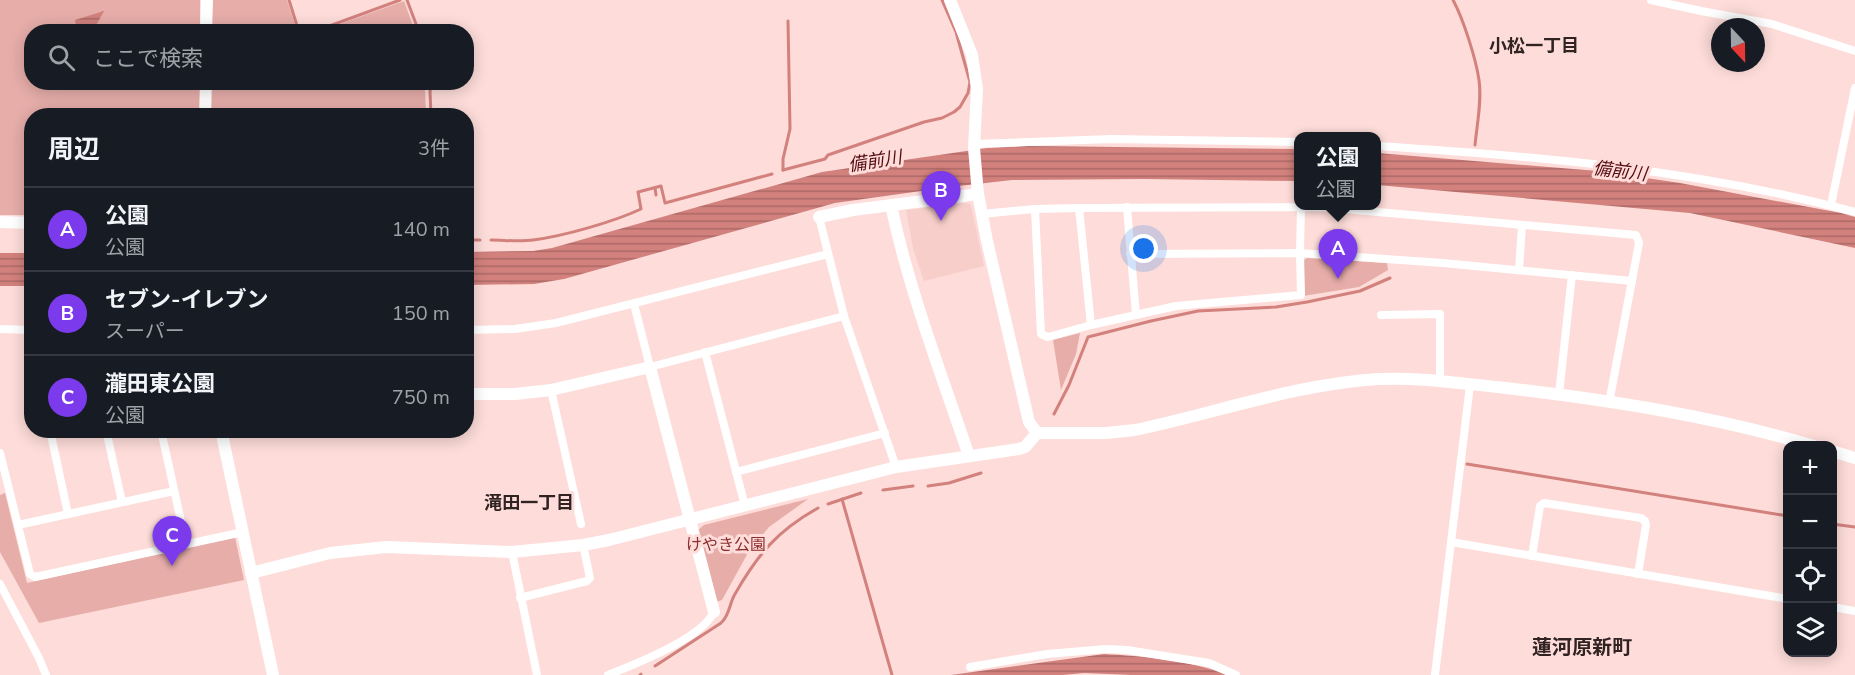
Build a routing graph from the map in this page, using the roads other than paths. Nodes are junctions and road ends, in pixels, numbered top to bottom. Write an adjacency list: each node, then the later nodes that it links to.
1 (207, 0): 4 (street)
2 (950, 0): 10 (street)
3 (1651, 0): 5 (street)
4 (206, 24)
5 (1855, 51)
6 (1855, 88): 14 (street)
7 (206, 90): 8 (street)
8 (205, 108)
9 (1294, 142): 10 (street)
10 (974, 146): 12 (street)
11 (1381, 146): 14 (street)
12 (978, 191): 13 (street); 22 (street)
13 (891, 205): 23 (street); 58 (street)
14 (1831, 205): 21 (street)
15 (1127, 207): 16 (street); 17 (street); 29 (street)
16 (1294, 207)
17 (1079, 208): 18 (street); 37 (street)
18 (1035, 209): 22 (street); 37 (street)
19 (1301, 210): 27 (street)
20 (1355, 210): 26 (street)
21 (1855, 212)
22 (981, 214): 50 (street)
23 (819, 217): 28 (street)
24 (0, 222): 25 (street)
25 (24, 222)
26 (1522, 225): 30 (street); 32 (street)
27 (1300, 253): 29 (street); 30 (street); 35 (street)
28 (828, 254): 33 (street); 34 (street)
29 (1130, 254): 35 (street)
30 (1519, 270): 31 (street)
31 (1572, 275): 32 (street); 47 (street)
32 (1632, 281): 48 (street)
33 (634, 304): 40 (street); 42 (street)
34 (844, 315): 41 (street); 49 (street)
35 (1136, 315): 37 (street)
36 (1382, 315): 43 (street)
37 (1092, 325)
38 (0, 329): 39 (street)
39 (24, 330)
40 (474, 330)
41 (705, 352): 42 (street); 61 (street)
42 (650, 367): 45 (street); 66 (street)
43 (1440, 381): 44 (street); 50 (street)
44 (1470, 385): 47 (street); 70 (street)
45 (551, 390): 46 (street); 67 (street)
46 (474, 394)
47 (1559, 394): 48 (street)
48 (1609, 402): 55 (street)
49 (885, 433): 60 (street); 61 (street)
50 (1037, 434): 58 (street)
51 (52, 438): 65 (street)
52 (108, 438): 63 (street)
53 (163, 438): 62 (street)
54 (223, 438): 69 (street)
55 (1795, 441)
56 (1837, 452): 59 (street)
57 (0, 453): 68 (street)
58 (969, 456): 60 (street)
59 (1855, 458)
60 (896, 467): 64 (street)
61 (736, 472): 64 (street)
62 (174, 491): 63 (street); 71 (street)
63 (122, 502): 65 (street)
64 (745, 506): 66 (street)
65 (68, 514): 68 (street)
66 (689, 520): 72 (street); 82 (street)
67 (580, 524)
68 (18, 525): 71 (street)
69 (243, 532): 71 (street); 75 (street)
70 (1451, 542): 74 (street); 89 (street)
71 (186, 544)
72 (583, 545): 73 (street); 78 (street)
73 (512, 552): 75 (street); 78 (street)
74 (1532, 556): 76 (street); 76 (street)
75 (251, 573): 85 (street)
76 (1638, 574): 79 (street)
77 (0, 584): 84 (street)
78 (520, 598): 86 (street)
79 (1783, 598)
80 (1837, 608): 81 (street)
81 (1855, 611)
82 (714, 612): 87 (street)
83 (970, 666): 88 (street)
84 (46, 675)
85 (273, 675)
86 (537, 675)
87 (608, 675)
88 (1236, 675)
89 (1435, 675)

